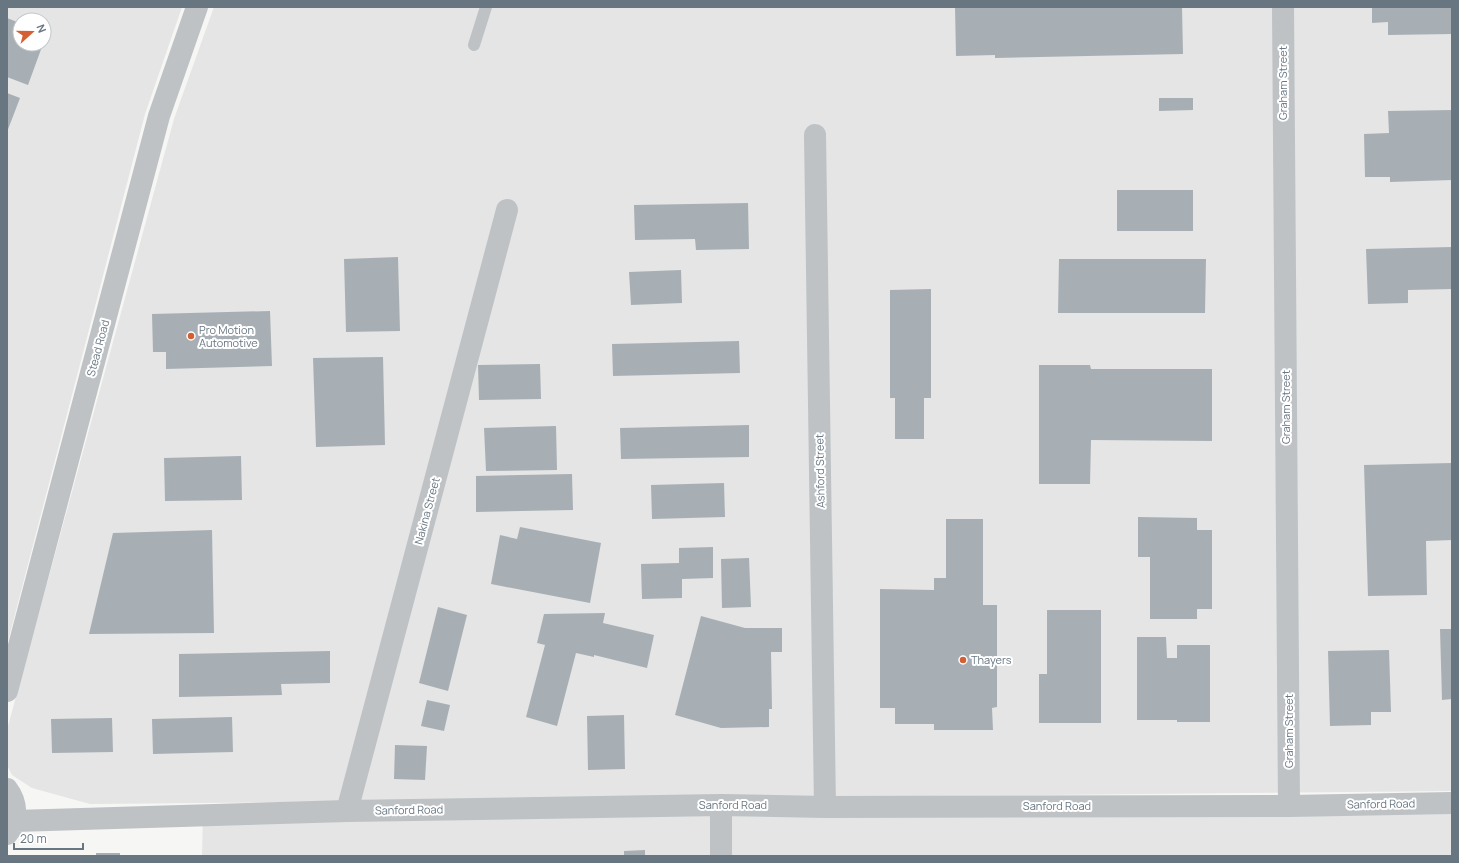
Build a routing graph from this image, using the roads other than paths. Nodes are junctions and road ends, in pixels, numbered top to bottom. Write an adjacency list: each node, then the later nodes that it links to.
1 (197, 7): 7 (street, Stead Road)
2 (486, 7): 4 (lane)
3 (1283, 7): 11 (street, Graham Street)
4 (474, 45)
5 (815, 135): 12 (street, Ashford Street)
6 (507, 210): 13 (street, Nakina Street)
7 (7, 691)
8 (7, 789): 14 (street)
9 (1452, 803): 11 (street, Sanford Road)
10 (720, 805): 12 (street, Sanford Road); 13 (street, Sanford Road); 15 (street)
11 (1289, 806): 12 (street, Sanford Road)
12 (825, 807)
13 (347, 812): 14 (street, Sanford Road)
14 (11, 827)
15 (721, 856)

